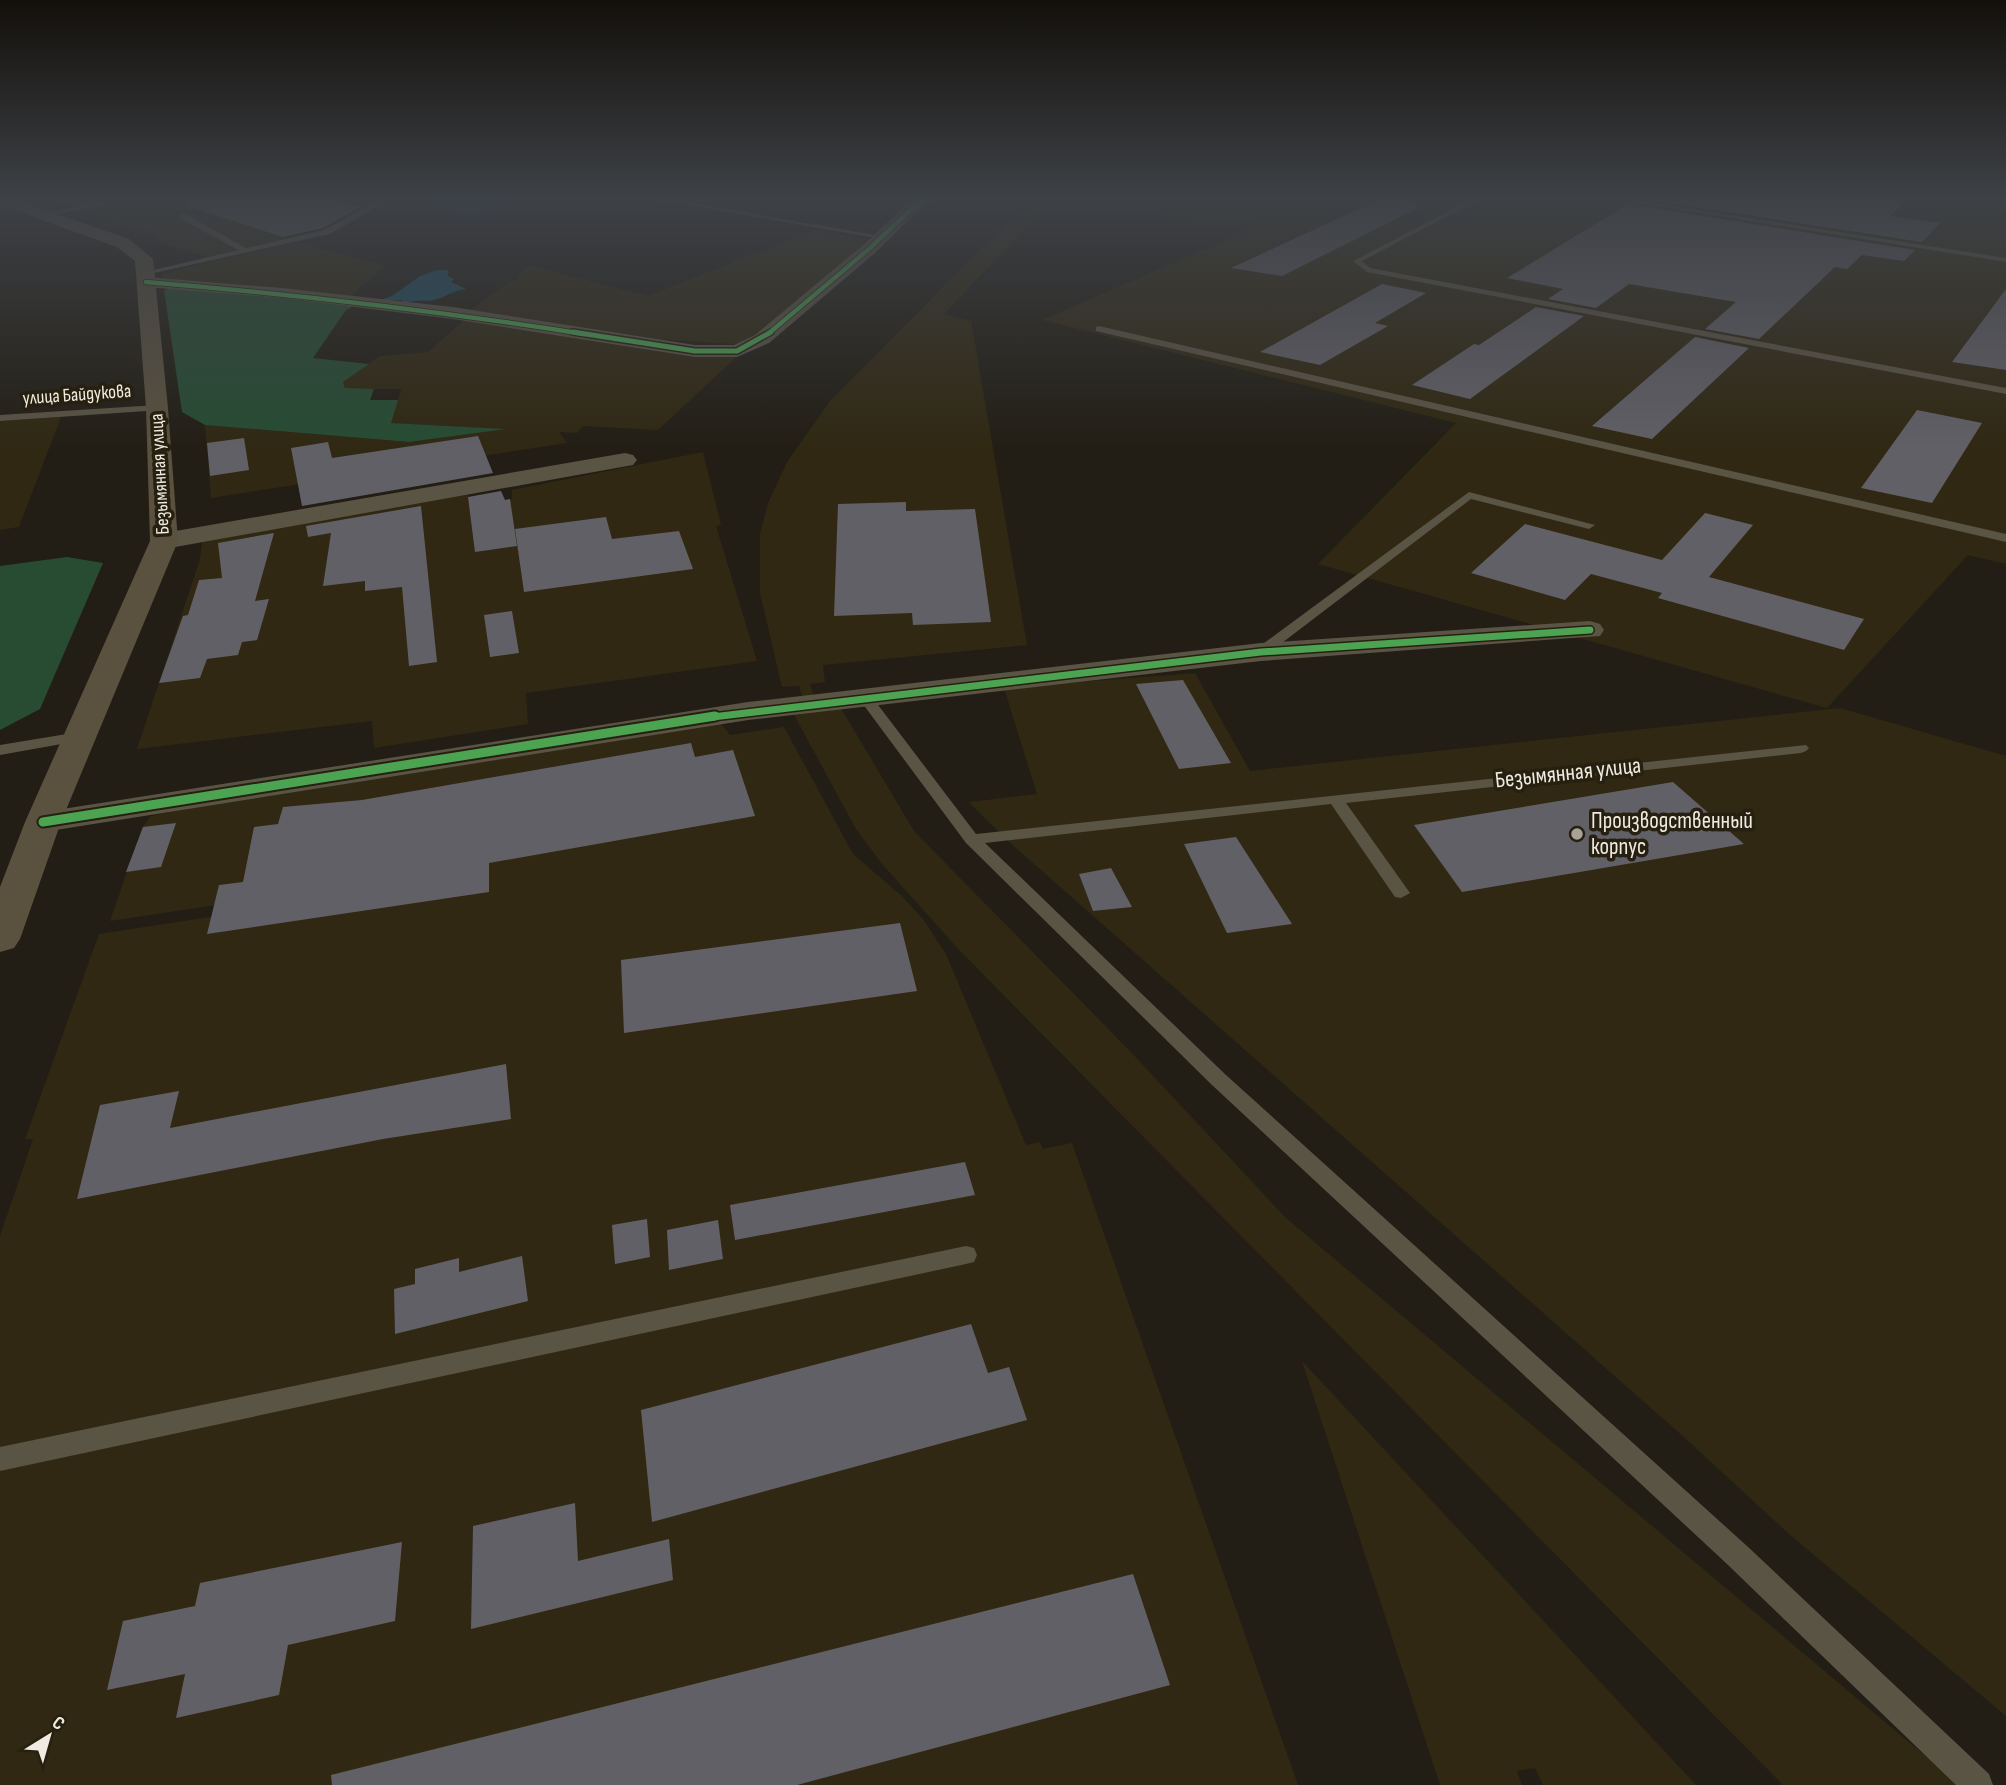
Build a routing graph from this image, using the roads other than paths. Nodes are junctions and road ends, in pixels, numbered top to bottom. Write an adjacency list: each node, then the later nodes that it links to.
1 (146, 283): 7 (main road, Безымянная улица)
2 (194, 283): 3 (street)
3 (827, 283)
4 (1437, 283): 6 (lane)
5 (1100, 329): 11 (lane)
6 (2006, 391)
7 (157, 408): 8 (lane, улица Байдукова); 12 (main road, Безымянная улица)
8 (0, 418)
9 (625, 460): 12 (street)
10 (1589, 525): 14 (lane)
11 (2006, 538)
12 (164, 541): 16 (main road, Безымянная улица)
13 (1590, 630): 14 (street)
14 (1261, 652): 15 (street)
15 (863, 696): 20 (street); 21 (lane)
16 (79, 737): 18 (lane); 20 (main road, Безымянная улица)
17 (1801, 748): 19 (lane, Безымянная улица)
18 (0, 750)
19 (1335, 799): 21 (lane, Безымянная улица); 22 (lane)
20 (43, 822): 23 (main road, Безымянная улица)
21 (972, 839): 26 (lane)
22 (1401, 894)
23 (0, 939)
24 (966, 1255): 25 (lane)
25 (0, 1459)
26 (1978, 1785)

